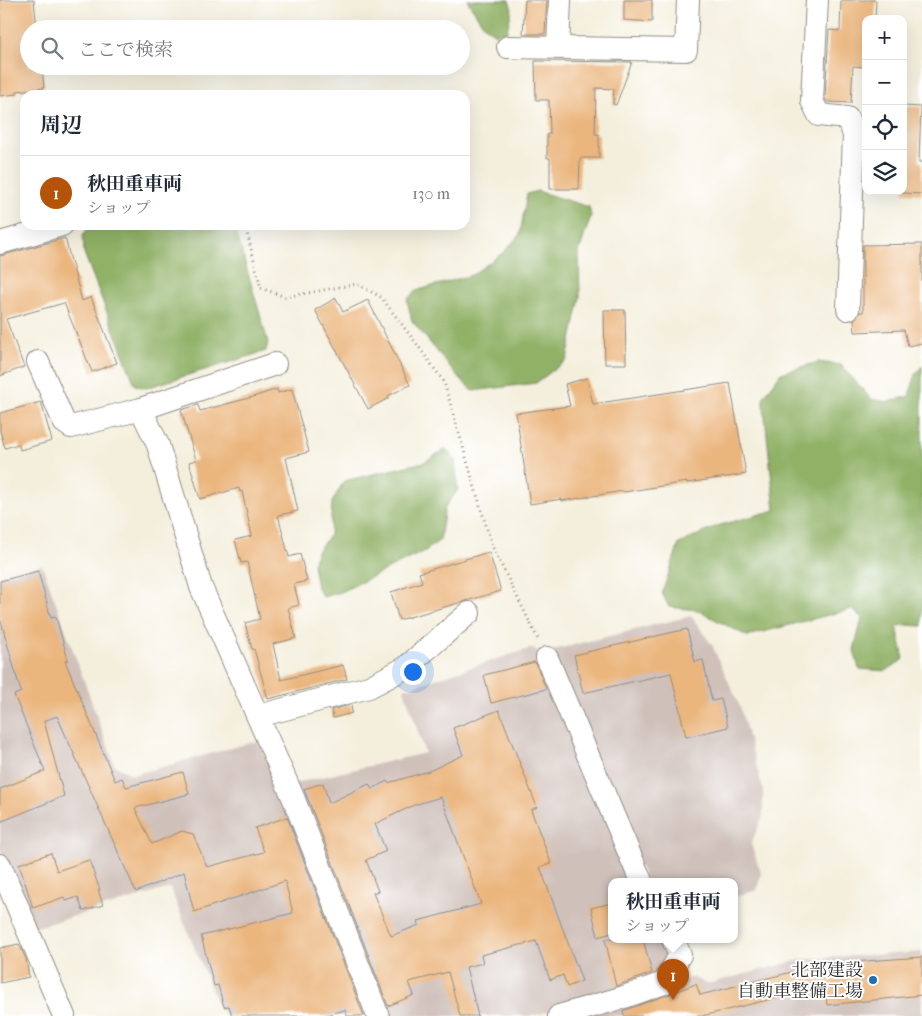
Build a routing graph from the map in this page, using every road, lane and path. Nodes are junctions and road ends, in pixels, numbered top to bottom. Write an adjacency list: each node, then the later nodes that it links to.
1 (560, 0): 5 (street)
2 (688, 0): 5 (street)
3 (817, 0): 9 (street)
4 (508, 47): 5 (street)
5 (558, 48)
6 (45, 230): 8 (street)
7 (246, 230): 14 (path)
8 (0, 243)
9 (848, 309)
10 (38, 362): 12 (street)
11 (275, 364): 12 (street)
12 (142, 409): 15 (street)
13 (469, 613): 15 (street)
14 (546, 658): 17 (street)
15 (258, 716): 20 (street)
16 (0, 865): 19 (street)
17 (640, 878)
18 (675, 943): 21 (street)
19 (64, 1016)
20 (378, 1016)
21 (559, 1016)

